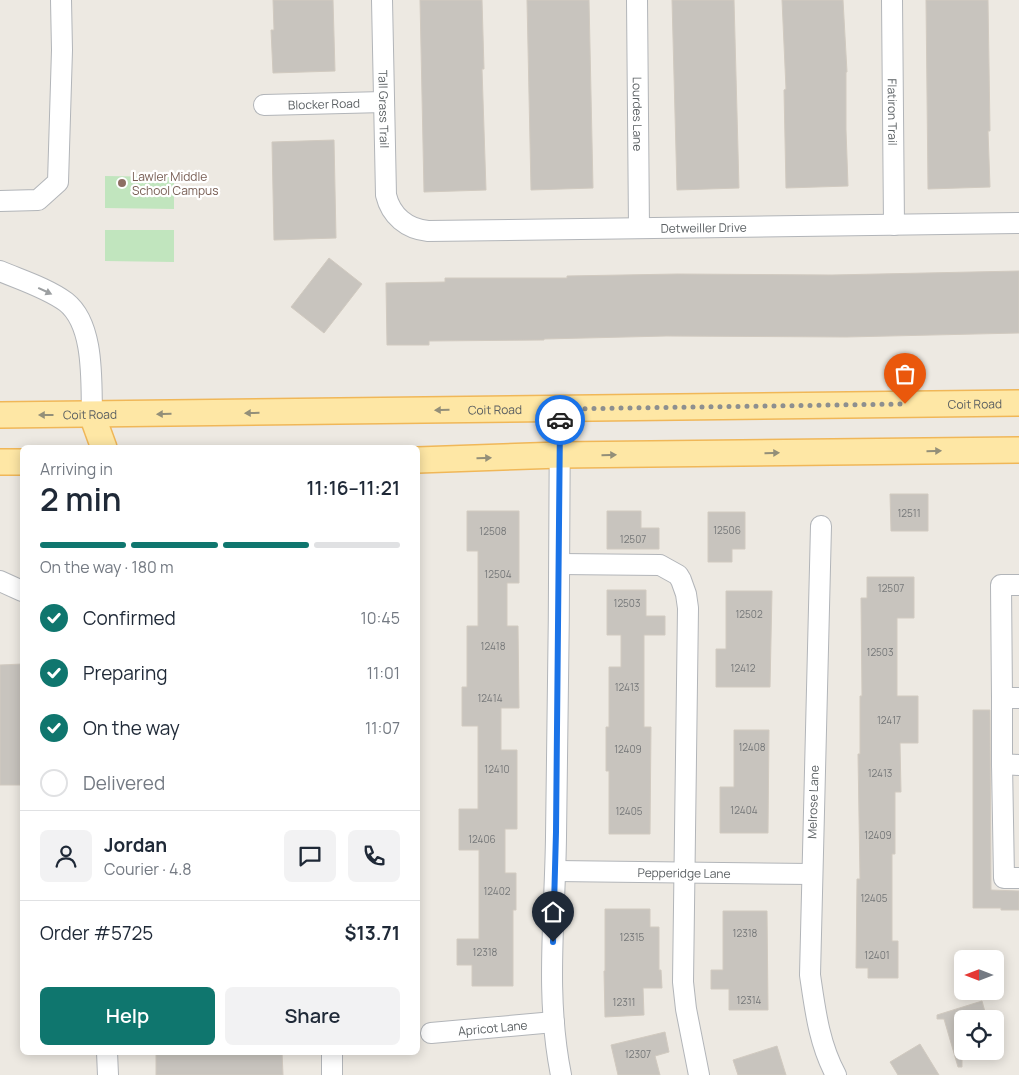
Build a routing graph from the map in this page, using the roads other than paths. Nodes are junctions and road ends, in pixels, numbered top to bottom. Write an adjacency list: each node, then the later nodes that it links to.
1 (61, 0): 7 (street)
2 (382, 0): 5 (street, Tall Grass Trail)
3 (637, 0): 11 (street, Lourdes Lane)
4 (892, 0): 10 (street, Flatiron Trail)
5 (384, 102): 6 (street, Blocker Road); 8 (street, Tall Grass Trail)
6 (264, 105)
7 (0, 201)
8 (394, 214): 11 (street, Detweiller Drive)
9 (1019, 223): 10 (street, Detweiller Drive)
10 (894, 225): 11 (street, Detweiller Drive)
11 (639, 228)
12 (0, 271): 16 (street, one-way to 16)
13 (1019, 403): 14 (main road, Coit Road)
14 (560, 409): 16 (main road, Coit Road, one-way to 16); 20 (street)
15 (0, 414): 16 (main road, Coit Road, one-way to 15)
16 (92, 415): 17 (main road); 18 (main road)
17 (85, 445)
18 (103, 445)
19 (1019, 450): 20 (main road, one-way to 19)
20 (560, 456): 21 (main road, one-way to 20); 25 (street)
21 (420, 460)
22 (0, 462): 23 (main road)
23 (20, 462)
24 (821, 526): 33 (street, Melrose Lane)
25 (560, 564): 31 (street); 32 (street)
26 (0, 581): 28 (street)
27 (1019, 585): 29 (street)
28 (20, 590)
29 (1010, 698): 30 (street)
30 (1011, 764): 34 (street)
31 (556, 871): 32 (street, Pepperidge Lane); 35 (street)
32 (683, 872): 33 (street, Pepperidge Lane); 42 (street)
33 (811, 874): 43 (street, Melrose Lane)
34 (1019, 878)
35 (554, 1022): 36 (street, Apricot Lane); 41 (street)
36 (431, 1033)
37 (107, 1055): 39 (street)
38 (332, 1055): 40 (street)
39 (108, 1075)
40 (332, 1075)
41 (562, 1075)
42 (699, 1075)
43 (836, 1075)

